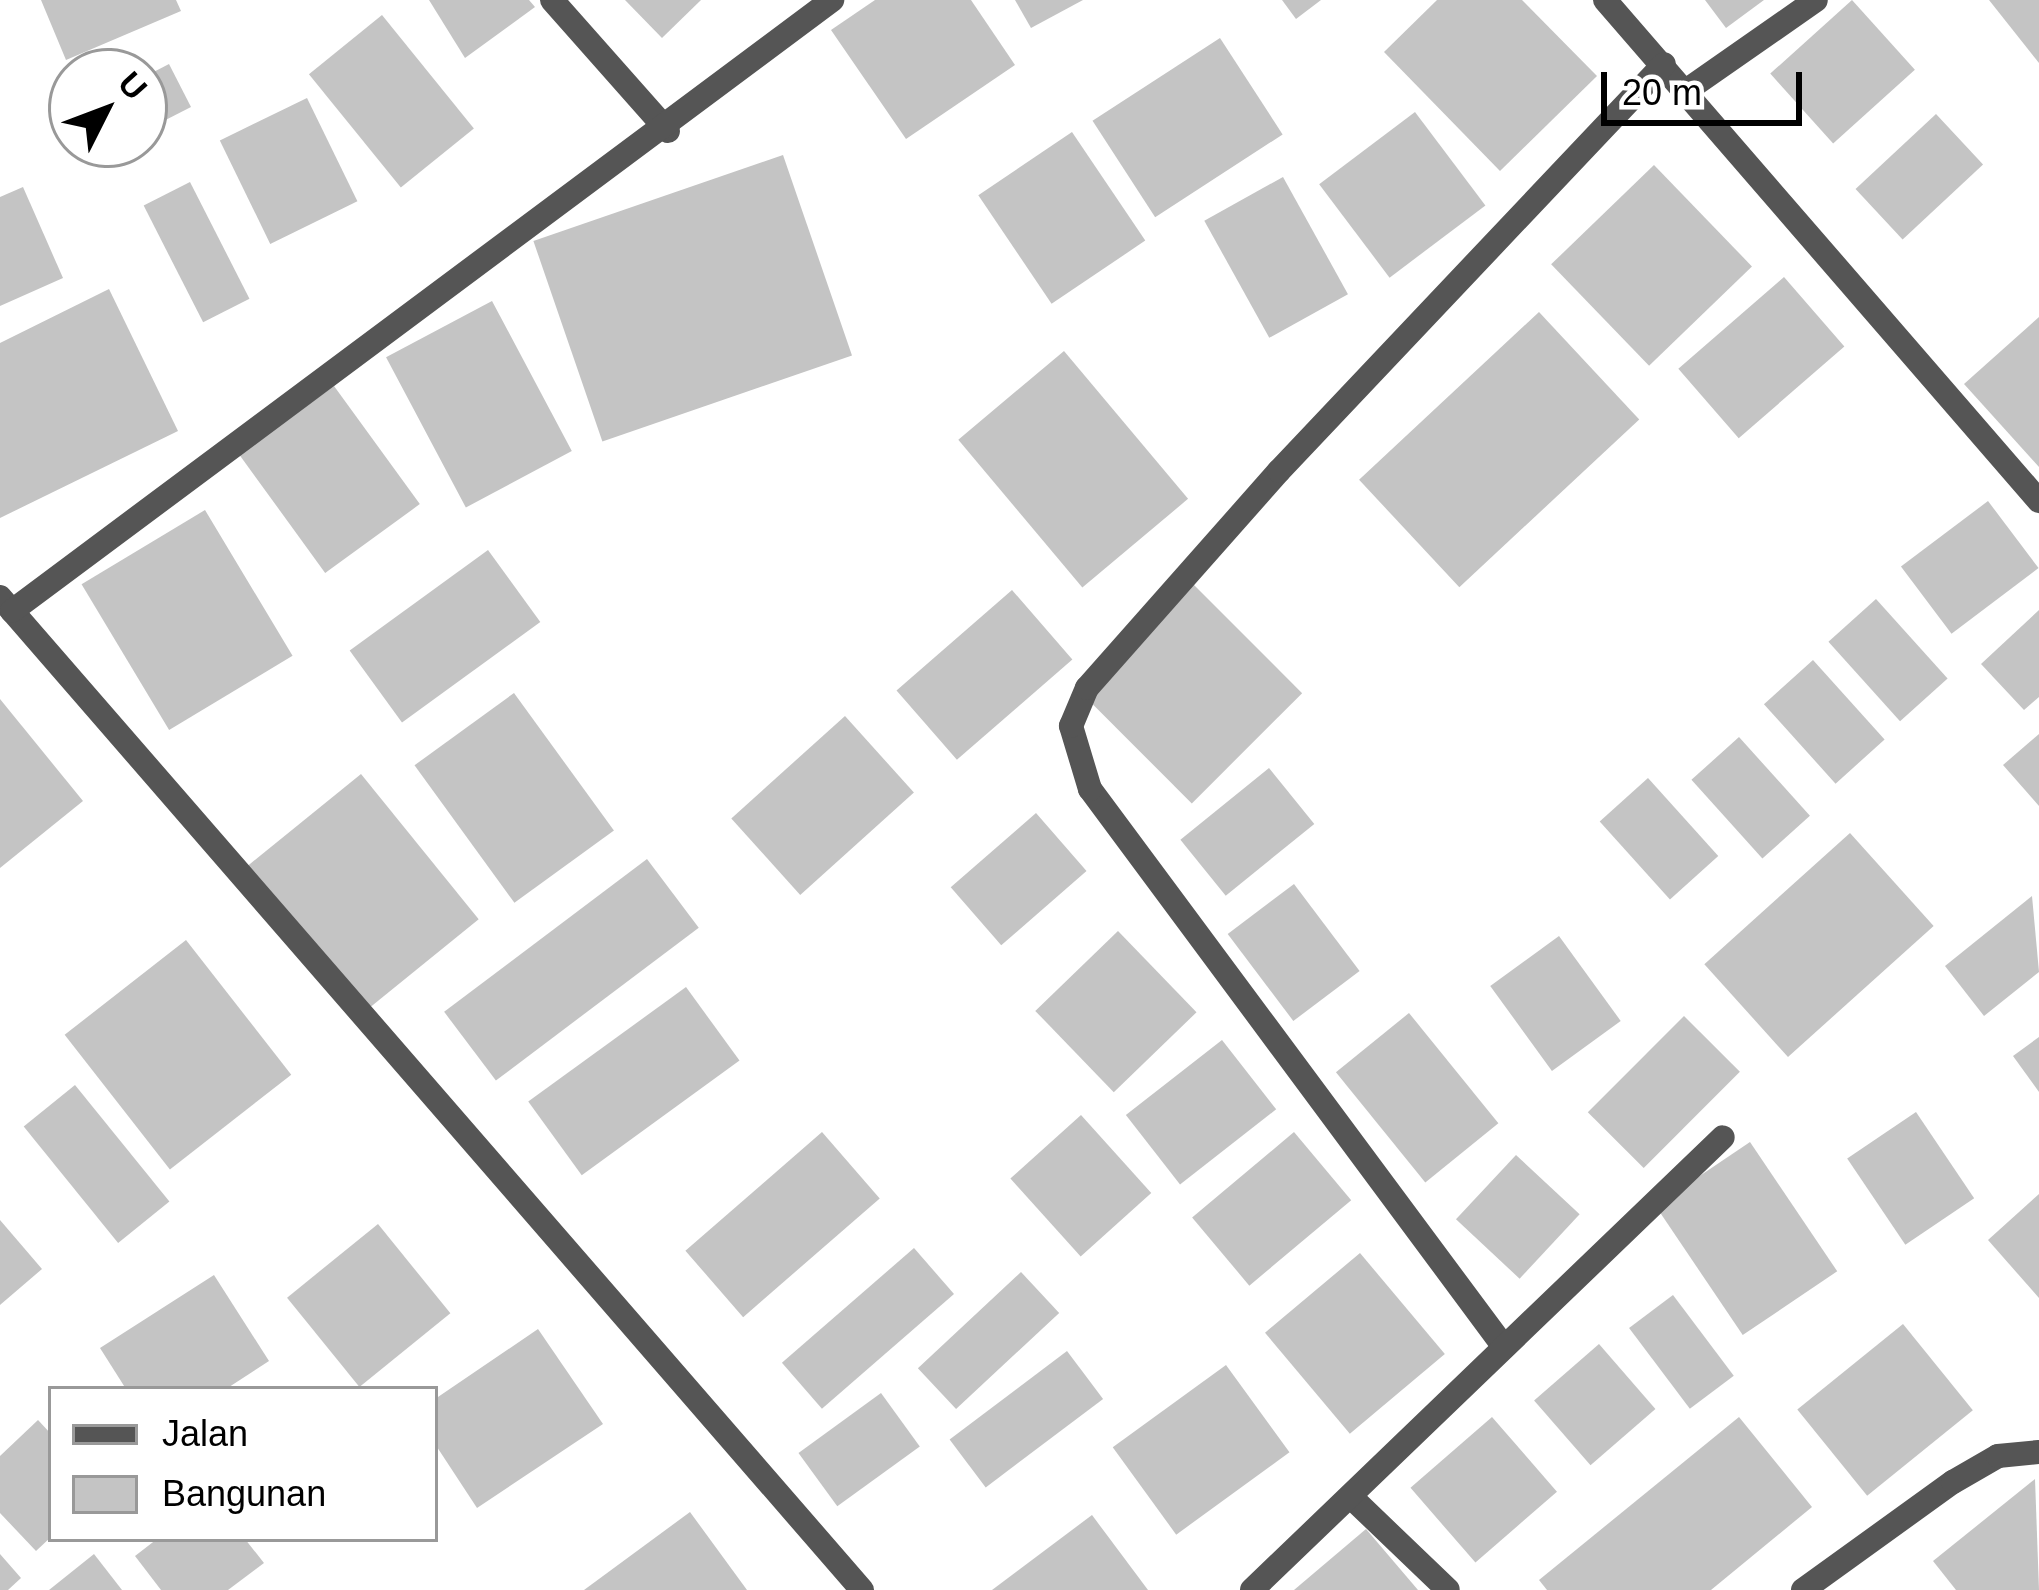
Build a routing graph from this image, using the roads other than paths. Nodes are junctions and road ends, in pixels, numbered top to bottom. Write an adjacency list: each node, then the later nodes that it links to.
1 (552, 0): 7 (street)
2 (832, 0): 7 (street)
3 (1605, 0): 5 (street)
4 (1816, 0): 6 (street)
5 (1664, 64): 6 (street); 11 (street)
6 (1687, 90): 8 (street)
7 (668, 131): 9 (street)
8 (2039, 501)
9 (6, 604): 14 (street)
10 (1723, 1137): 11 (street)
11 (1504, 1347): 13 (street)
12 (2039, 1452): 17 (street)
13 (1351, 1497): 15 (street); 16 (street)
14 (854, 1588)
15 (1252, 1590)
16 (1448, 1590)
17 (1803, 1590)

